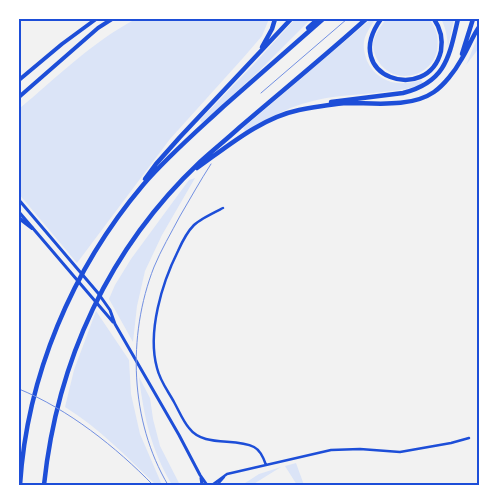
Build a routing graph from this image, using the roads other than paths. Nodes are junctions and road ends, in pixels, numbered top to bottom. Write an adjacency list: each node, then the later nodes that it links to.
1 (96, 19): 16 (main road)
2 (112, 19): 17 (main road)
3 (275, 19): 14 (highway)
4 (291, 19): 14 (highway)
5 (318, 19): 13 (highway)
6 (324, 19): 13 (highway)
7 (366, 19): 19 (highway)
8 (381, 19): 9 (highway)
9 (434, 19)
10 (458, 19): 18 (highway)
11 (473, 19): 15 (highway)
12 (479, 27): 15 (highway)
13 (281, 56): 21 (highway)
14 (250, 63): 21 (highway)
15 (448, 77): 18 (highway)
16 (19, 80)
17 (19, 97)
18 (280, 116): 19 (highway)
19 (188, 174): 32 (highway)
20 (19, 200): 26 (main road)
21 (126, 207): 31 (highway)
22 (223, 208): 28 (street)
23 (19, 212): 25 (main road)
24 (19, 218): 25 (main road)
25 (32, 228): 26 (main road)
26 (115, 324): 29 (main road)
27 (469, 438): 28 (street)
28 (266, 465): 30 (street)
29 (198, 471): 33 (main road); 34 (main road)
30 (227, 474): 35 (street); 36 (street)
31 (20, 485)
32 (44, 485)
33 (202, 485)
34 (208, 485)
35 (212, 485)
36 (218, 485)

